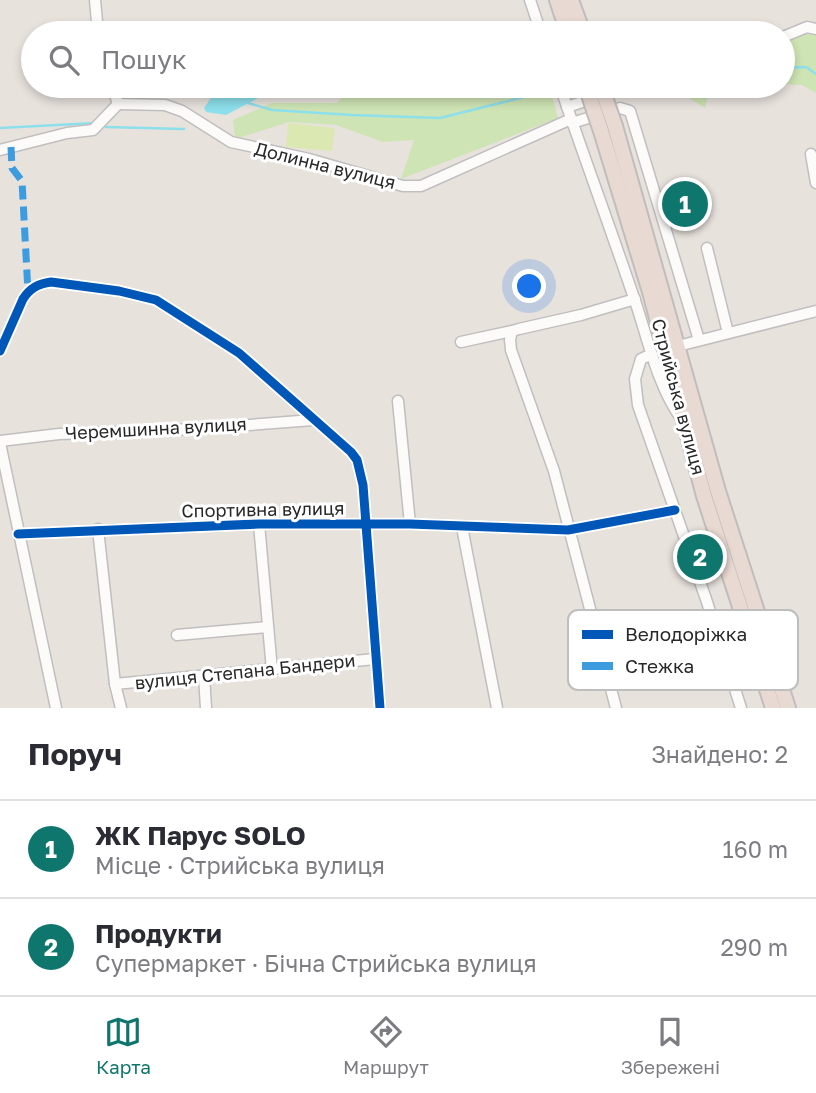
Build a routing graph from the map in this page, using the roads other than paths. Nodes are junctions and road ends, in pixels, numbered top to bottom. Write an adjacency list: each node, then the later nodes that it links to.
1 (95, 0): 5 (street)
2 (530, 0): 6 (street)
3 (556, 0): 7 (highway)
4 (571, 0): 8 (highway)
5 (97, 21)
6 (537, 21)
7 (569, 21)
8 (574, 21)
9 (816, 29): 10 (street)
10 (795, 32)
11 (116, 98): 16 (street)
12 (564, 98): 17 (street)
13 (592, 98): 19 (highway, Стрийська вулиця, bridge)
14 (594, 98): 17 (street)
15 (603, 98): 19 (highway, Стрийська вулиця, bridge)
16 (118, 104): 18 (street, Долинна вулиця); 20 (street)
17 (567, 107): 18 (street)
18 (572, 121): 24 (street); 28 (street, Долинна вулиця)
19 (608, 128): 30 (highway, Стрийська вулиця); 35 (highway, Стрийська вулиця)
20 (0, 150)
21 (811, 154): 22 (street)
22 (816, 183)
23 (707, 248): 27 (street)
24 (635, 299): 26 (street); 32 (street)
25 (816, 312): 27 (street)
26 (512, 331): 29 (street); 44 (street)
27 (728, 333): 28 (street)
28 (699, 340): 30 (street)
29 (461, 342)
30 (678, 346): 49 (highway, Стрийська вулиця)
31 (0, 351): 34 (street)
32 (652, 354): 35 (street); 38 (street)
33 (398, 401): 40 (street)
34 (313, 420): 36 (street, Черемшинна вулиця); 41 (street)
35 (685, 426): 48 (highway, Стрийська вулиця)
36 (0, 442): 37 (street)
37 (4, 477): 45 (street)
38 (675, 510): 44 (street, Спортивна вулиця); 47 (street)
39 (259, 524): 41 (street, Спортивна вулиця); 43 (street, Спортивна вулиця); 50 (street)
40 (410, 524): 41 (street, Спортивна вулиця); 42 (street, Спортивна вулиця)
41 (366, 525): 52 (street)
42 (462, 527): 44 (street, Спортивна вулиця); 64 (street)
43 (98, 529): 45 (street, Спортивна вулиця); 55 (street)
44 (568, 530): 46 (street)
45 (18, 534): 60 (street)
46 (590, 610)
47 (708, 610)
48 (741, 610)
49 (756, 610)
50 (268, 626): 51 (street); 53 (street)
51 (177, 635)
52 (375, 659): 53 (street, вулиця Степана Бандери); 63 (street)
53 (272, 670): 54 (street, вулиця Степана Бандери)
54 (204, 676): 55 (street, вулиця Степана Бандери); 62 (street)
55 (115, 684): 61 (street)
56 (611, 690): 65 (street)
57 (735, 690): 66 (street)
58 (768, 690): 67 (highway, Стрийська вулиця)
59 (782, 690): 68 (highway, Стрийська вулиця)
60 (56, 708)
61 (121, 708)
62 (206, 708)
63 (380, 708)
64 (497, 708)
65 (616, 708)
66 (741, 708)
67 (774, 708)
68 (788, 708)

